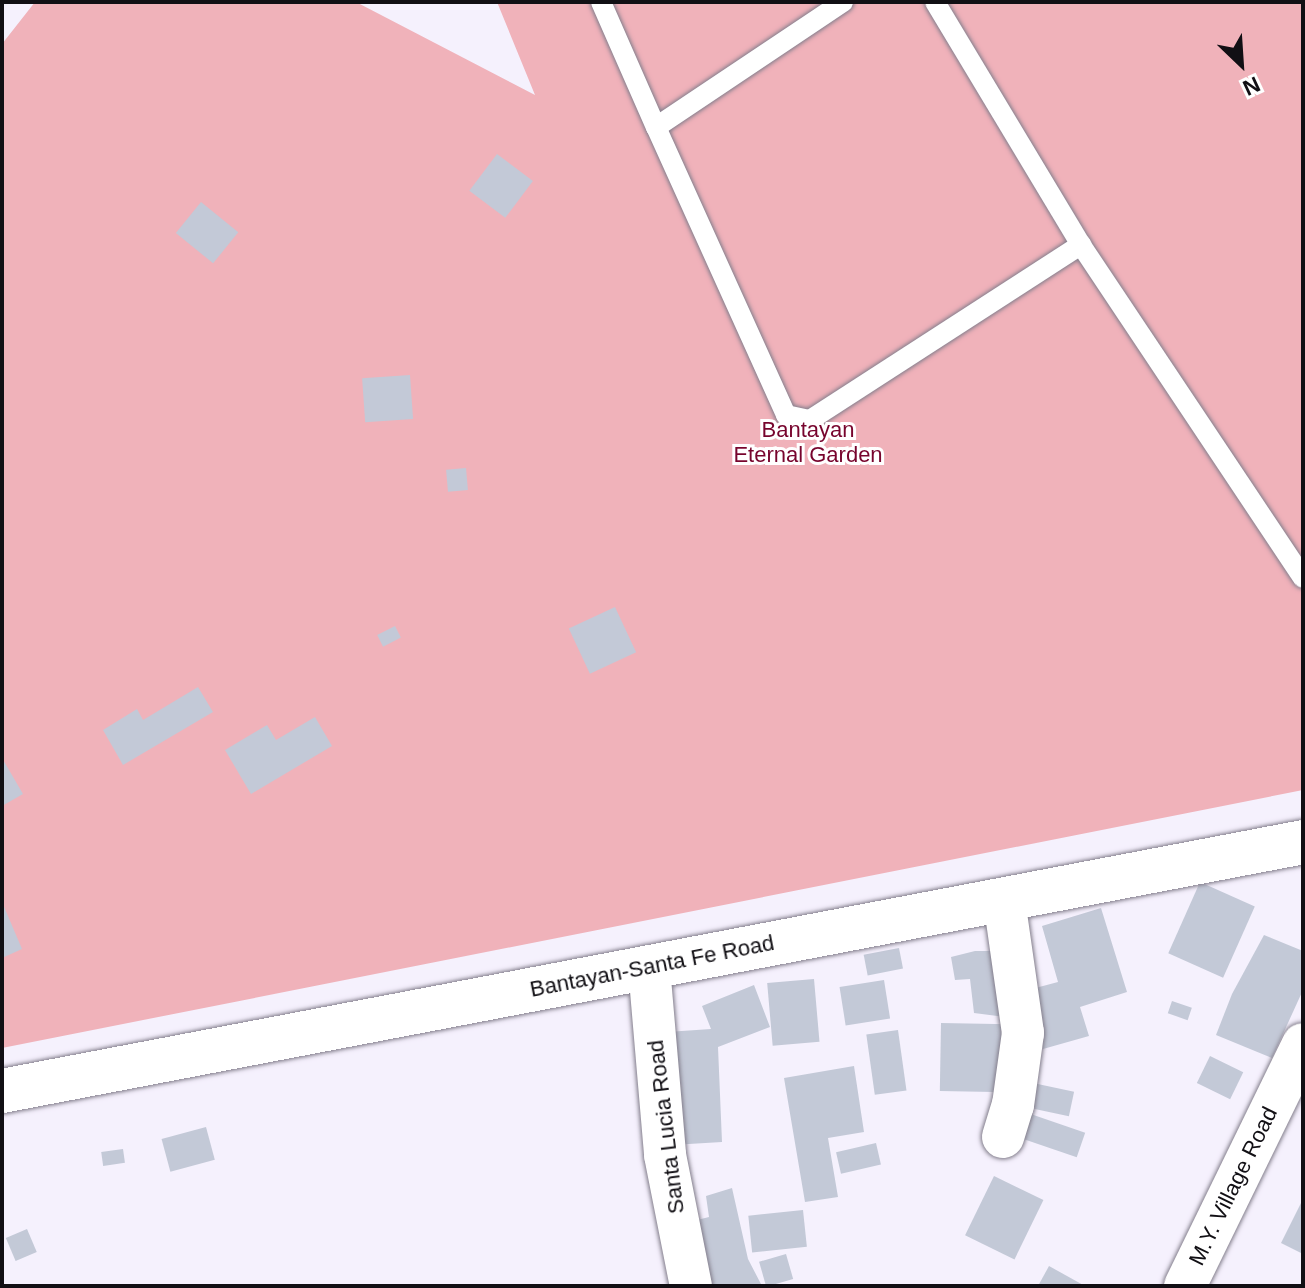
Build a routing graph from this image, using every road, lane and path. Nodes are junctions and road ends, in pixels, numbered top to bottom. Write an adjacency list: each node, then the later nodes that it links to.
1 (601, 2): 4 (lane)
2 (843, 2): 4 (lane)
3 (935, 2): 5 (lane)
4 (656, 127): 5 (lane)
5 (1081, 245): 6 (lane)
6 (1303, 578)
7 (1303, 842): 8 (main road, Bantayan-Santa Fe Road)
8 (1004, 899): 9 (main road, Bantayan-Santa Fe Road); 12 (street)
9 (649, 967): 11 (main road, Bantayan-Santa Fe Road); 13 (street, Santa Lucia Road)
10 (1303, 1044): 14 (street, M.Y. Village Road)
11 (2, 1091)
12 (1003, 1137)
13 (691, 1286)
14 (1185, 1286)

